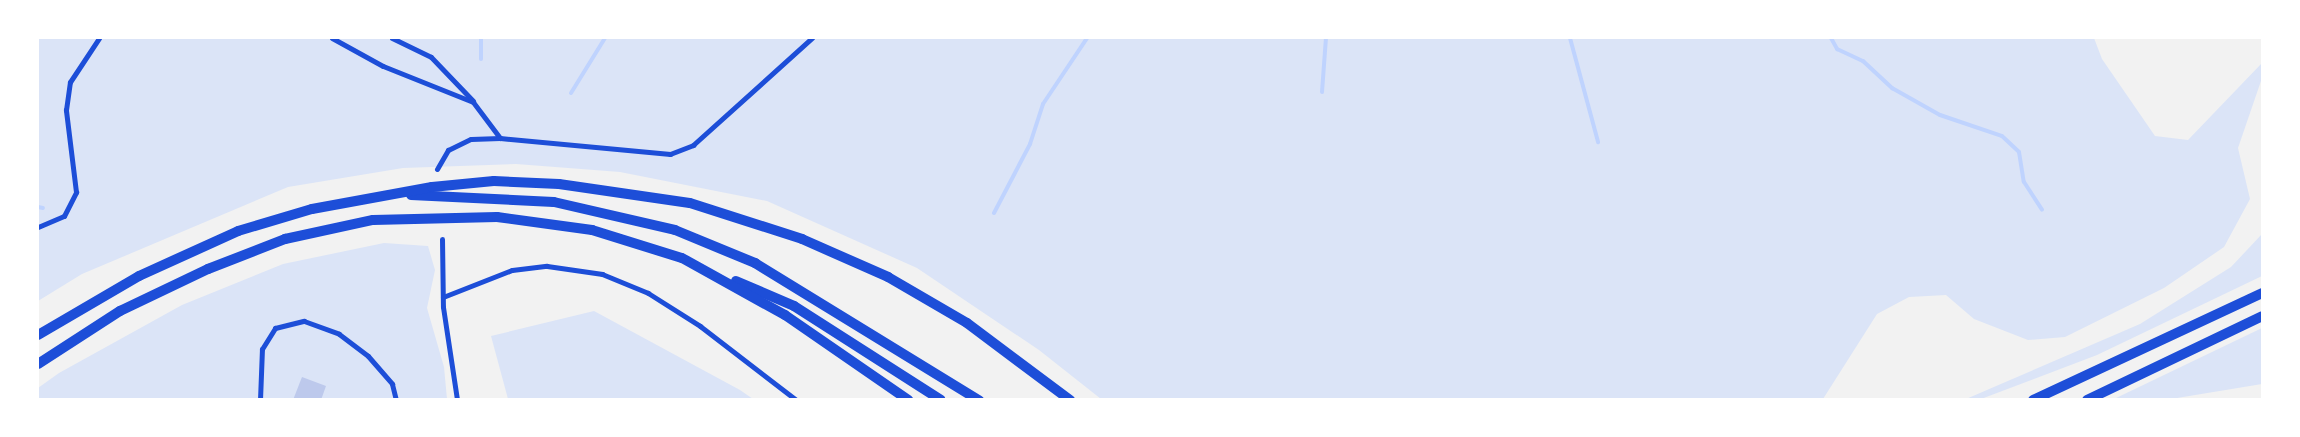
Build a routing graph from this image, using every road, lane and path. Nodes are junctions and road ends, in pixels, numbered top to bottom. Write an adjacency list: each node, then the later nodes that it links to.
1 (99, 38): 9 (street)
2 (332, 38): 5 (street)
3 (392, 38): 5 (street)
4 (812, 38): 6 (street)
5 (473, 102): 6 (street)
6 (500, 138): 7 (street)
7 (438, 169)
8 (372, 195): 15 (highway); 23 (highway); 24 (highway)
9 (38, 227)
10 (442, 239): 13 (street)
11 (682, 258): 16 (highway); 21 (highway); 22 (highway)
12 (2262, 293): 25 (highway)
13 (443, 298): 19 (street); 20 (street)
14 (2262, 316): 26 (highway)
15 (38, 335)
16 (38, 364)
17 (260, 400): 18 (street)
18 (396, 400)
19 (457, 400)
20 (796, 400)
21 (908, 400)
22 (941, 400)
23 (979, 400)
24 (1070, 400)
25 (2033, 400)
26 (2087, 400)

